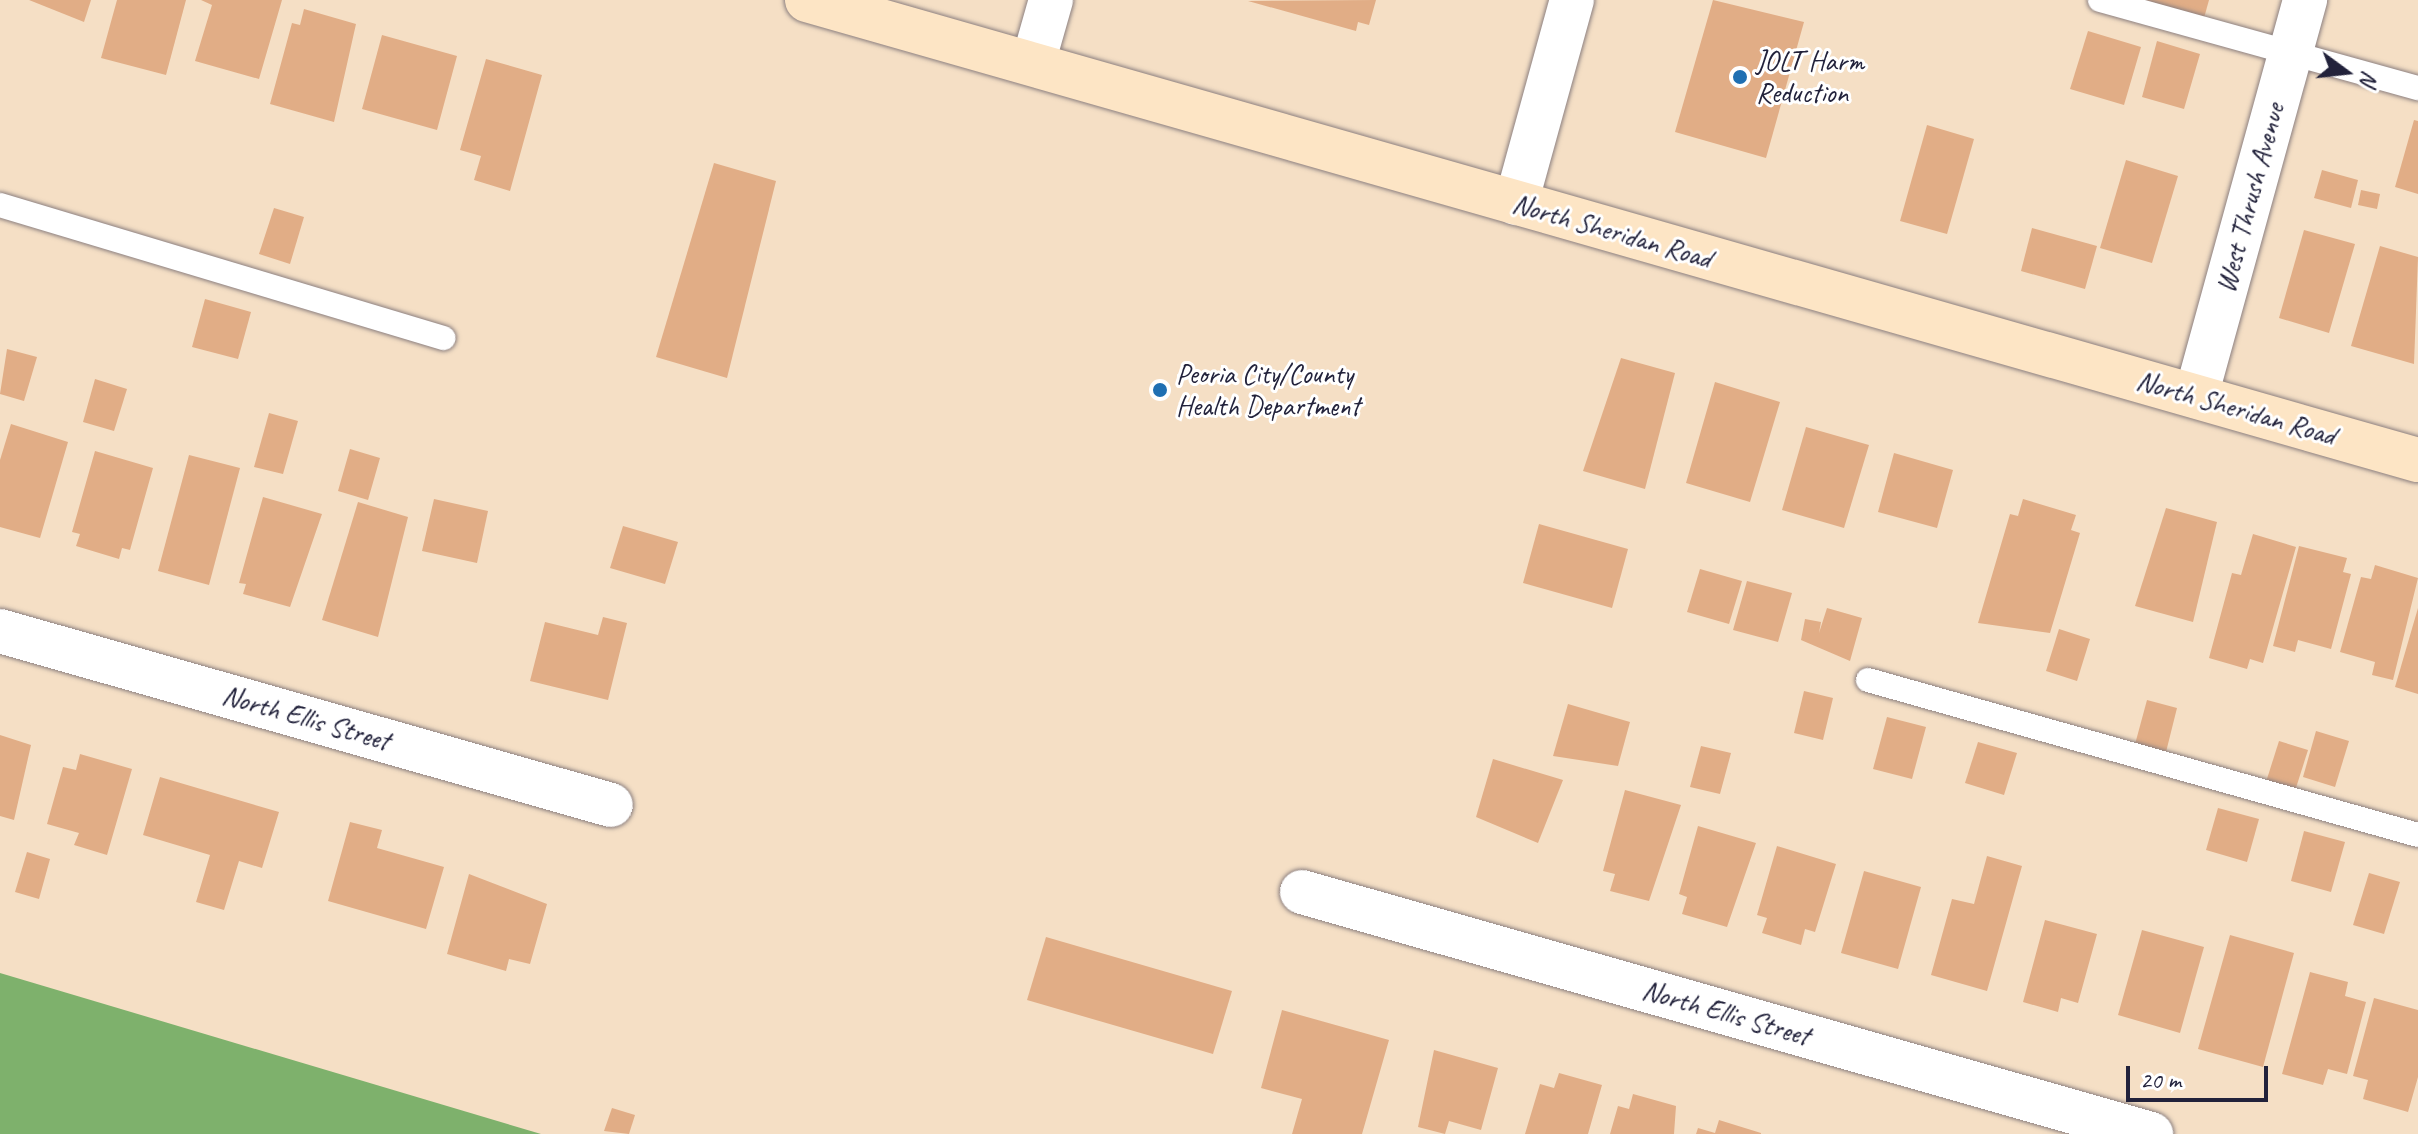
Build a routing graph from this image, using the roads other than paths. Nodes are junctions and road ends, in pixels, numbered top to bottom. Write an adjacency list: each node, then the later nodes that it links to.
1 (807, 0): 7 (main road, North Sheridan Road)
2 (1051, 0): 7 (street)
3 (1572, 0): 9 (street)
4 (2100, 0): 6 (lane)
5 (2305, 0): 6 (street, West Thrush Avenue)
6 (2290, 54): 8 (lane); 12 (street, West Thrush Avenue)
7 (1033, 63): 9 (main road, North Sheridan Road)
8 (2418, 88)
9 (1516, 203): 12 (main road, North Sheridan Road)
10 (0, 205): 11 (lane)
11 (444, 338)
12 (2196, 396): 13 (main road, North Sheridan Road)
13 (2418, 460)
14 (0, 631): 16 (street, North Ellis Street)
15 (1868, 680): 17 (lane)
16 (611, 805)
17 (2418, 835)
18 (1302, 892): 19 (street, North Ellis Street)
19 (2151, 1134)

